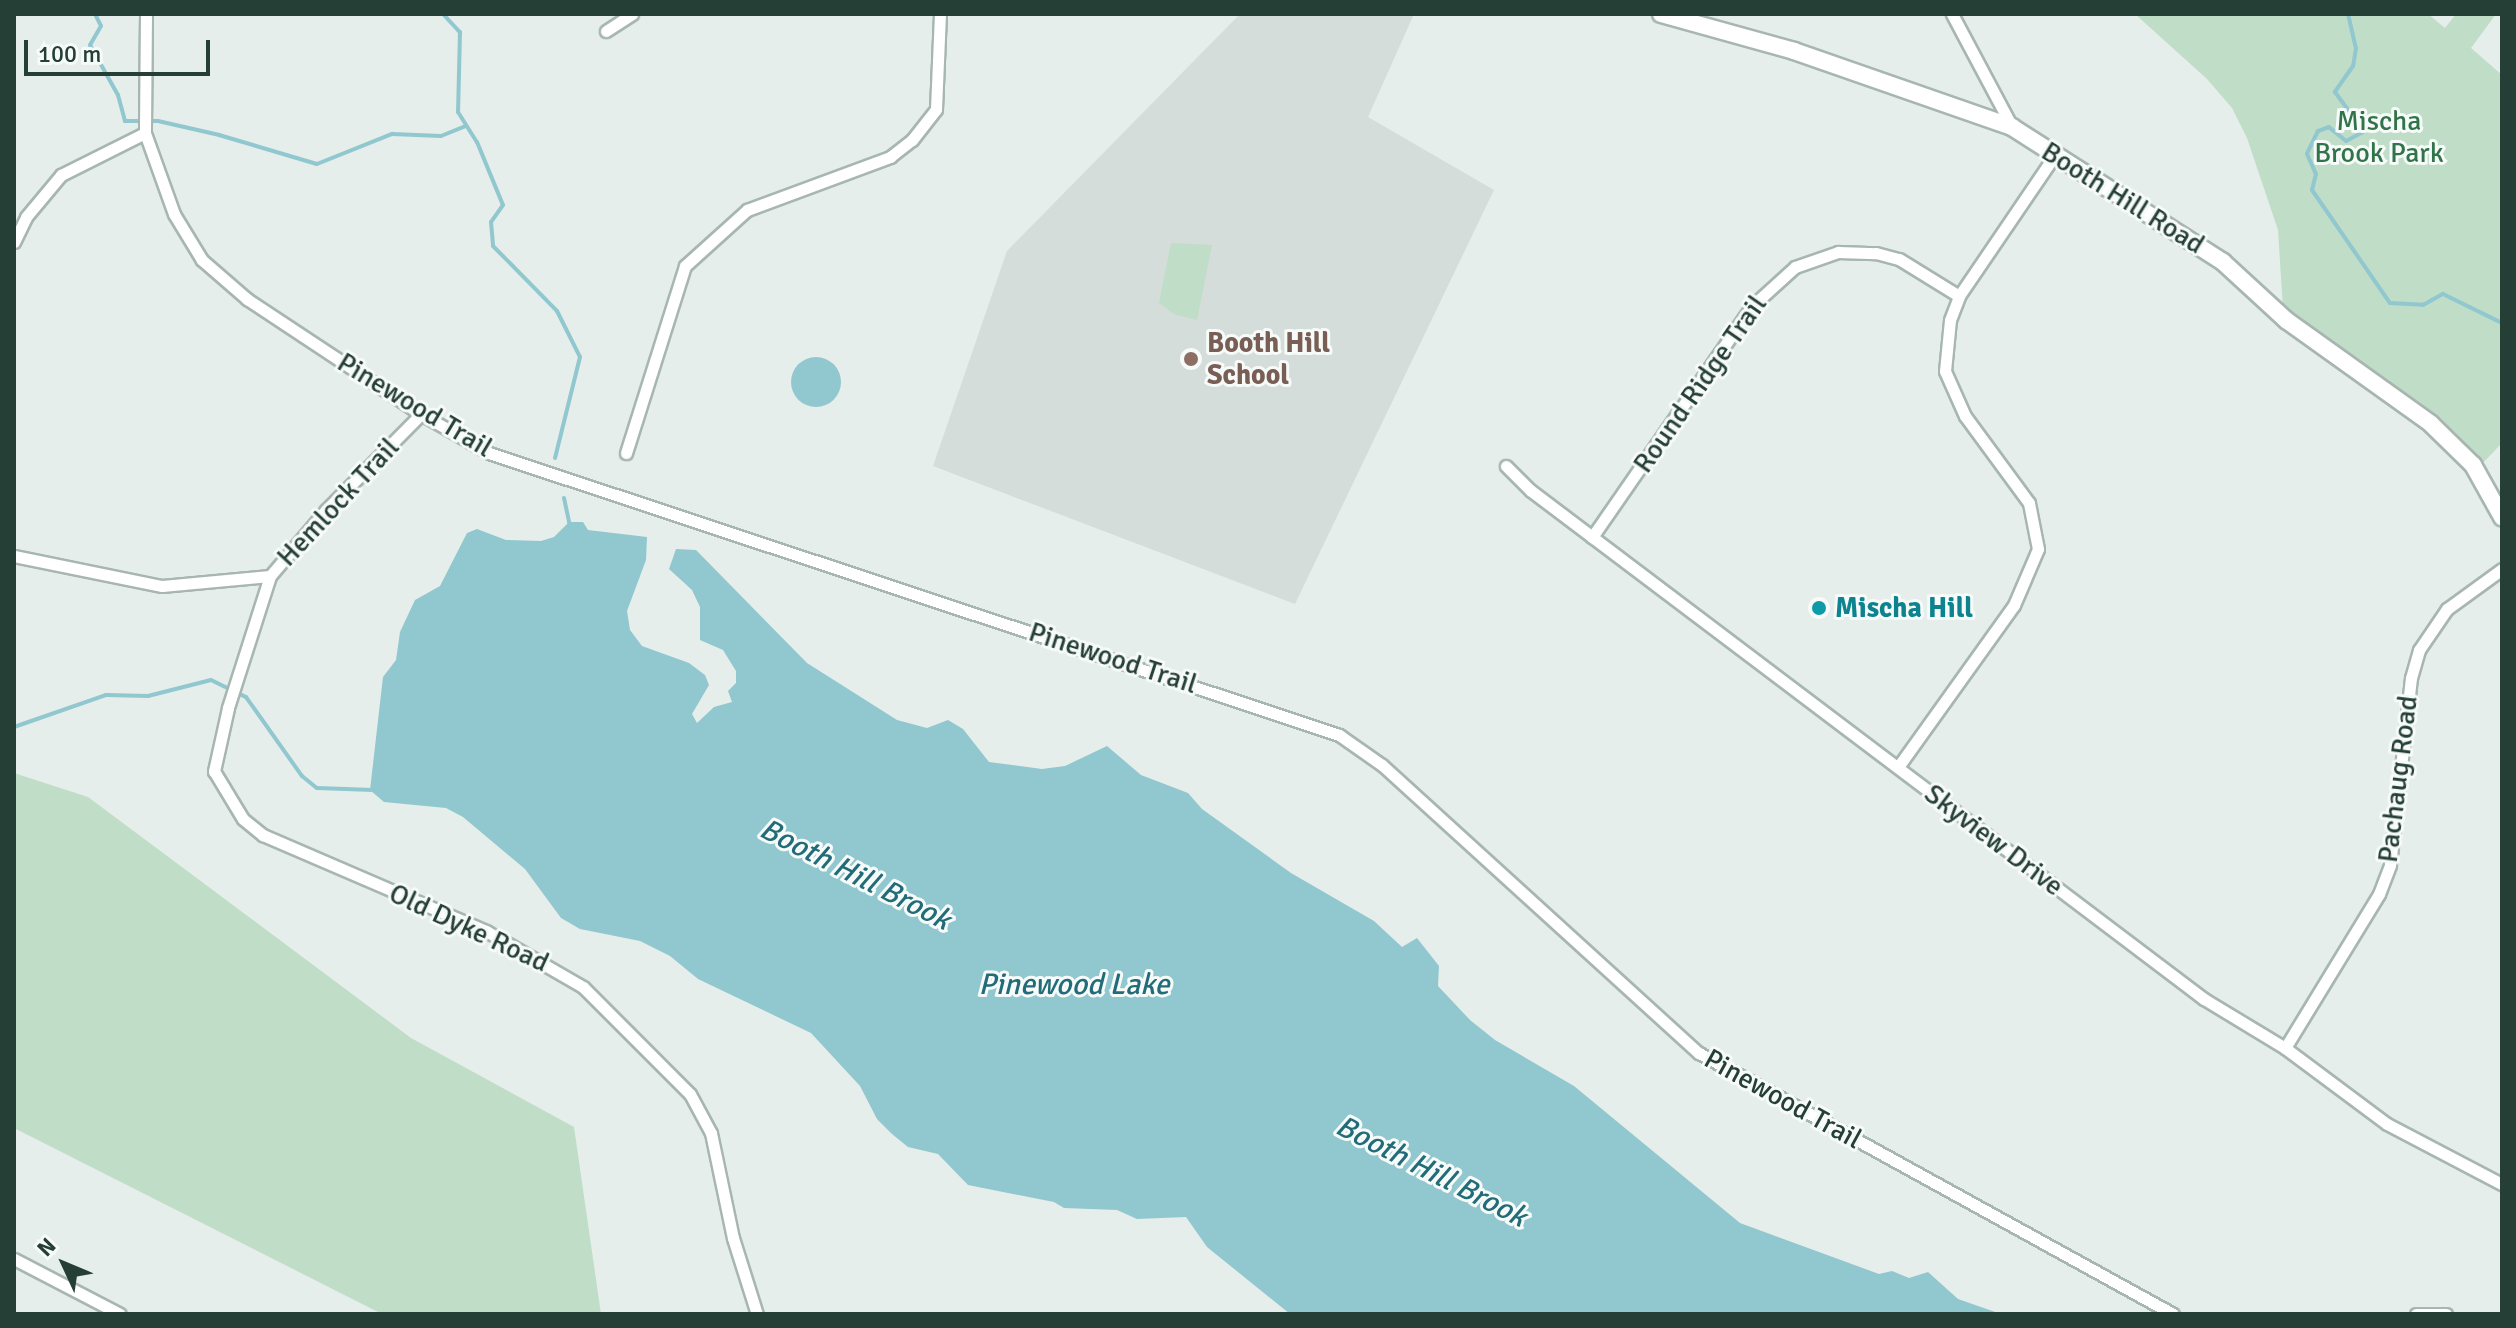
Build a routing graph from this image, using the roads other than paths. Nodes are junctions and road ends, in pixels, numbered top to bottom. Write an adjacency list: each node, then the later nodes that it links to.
1 (146, 14): 8 (street, Pinewood Trail)
2 (632, 14): 6 (street)
3 (940, 14): 13 (street)
4 (1661, 14): 7 (street, Booth Hill Road)
5 (1952, 14): 7 (street)
6 (606, 31)
7 (2012, 127): 9 (street, Booth Hill Road)
8 (145, 130): 10 (street); 12 (street, Pinewood Trail)
9 (2055, 155): 11 (street); 15 (street, Booth Hill Road)
10 (14, 242)
11 (1959, 296): 16 (street, Round Ridge Trail); 20 (street)
12 (421, 414): 19 (street, Hemlock Trail); 26 (street, Pinewood Trail)
13 (626, 453)
14 (1506, 466): 16 (street, Skyview Drive)
15 (2502, 517)
16 (1592, 537): 20 (street, Skyview Drive)
17 (14, 556): 19 (street, Hemlock Trail)
18 (2502, 569): 21 (street, Pachaug Road)
19 (270, 576): 25 (street, Old Dyke Road)
20 (1898, 767): 21 (street, Skyview Drive)
21 (2285, 1048): 22 (street, Skyview Drive)
22 (2502, 1184)
23 (14, 1259): 24 (street)
24 (120, 1314)
25 (757, 1314)
26 (2173, 1314)
27 (2416, 1314): 28 (street)
28 (2446, 1314)

